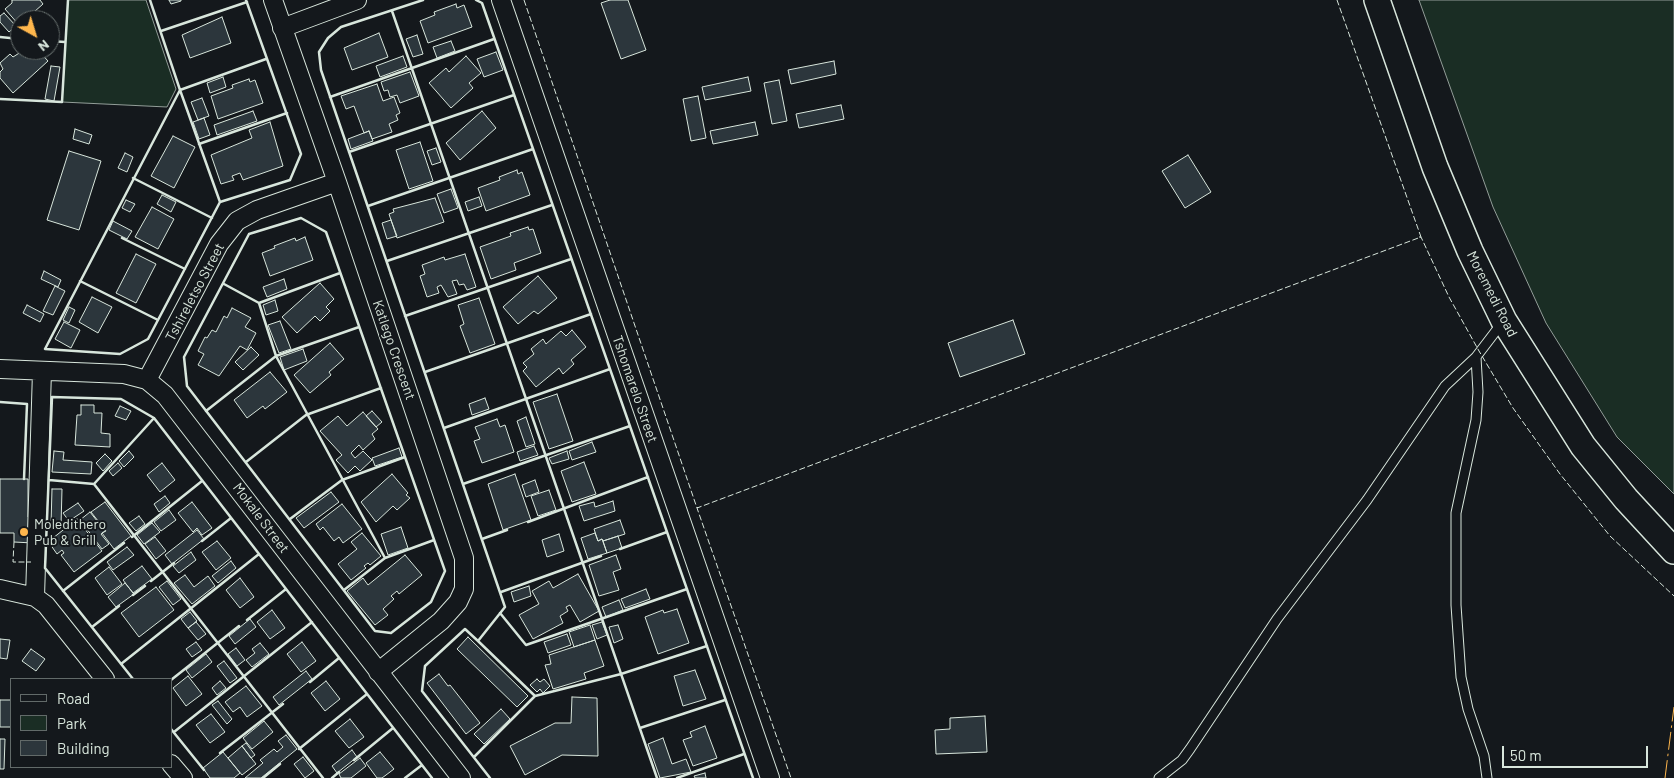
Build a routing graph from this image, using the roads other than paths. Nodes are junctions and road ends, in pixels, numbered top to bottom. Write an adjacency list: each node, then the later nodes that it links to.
1 (273, 0): 5 (street, Katlego Crescent)
2 (357, 0): 5 (street)
3 (501, 0): 20 (street, Tshomarelo Street)
4 (1377, 0): 7 (street, Moremedi Road)
5 (282, 28): 6 (street, Katlego Crescent)
6 (337, 182): 11 (street, Tshireletso Street); 15 (street, Katlego Crescent)
7 (1504, 321): 8 (lane); 12 (street, Moremedi Road)
8 (1476, 357): 21 (lane); 22 (lane)
9 (0, 369): 10 (street, Mokale Street)
10 (42, 371): 11 (street, Mokale Street); 14 (street)
11 (147, 380): 15 (street, Mokale Street)
12 (1674, 550)
13 (0, 589): 14 (street)
14 (36, 597): 16 (street)
15 (378, 672): 19 (street, Mokale Street)
16 (104, 678)
17 (172, 765): 18 (street)
18 (183, 778)
19 (461, 778)
20 (770, 778)
21 (1159, 778)
22 (1487, 778)

